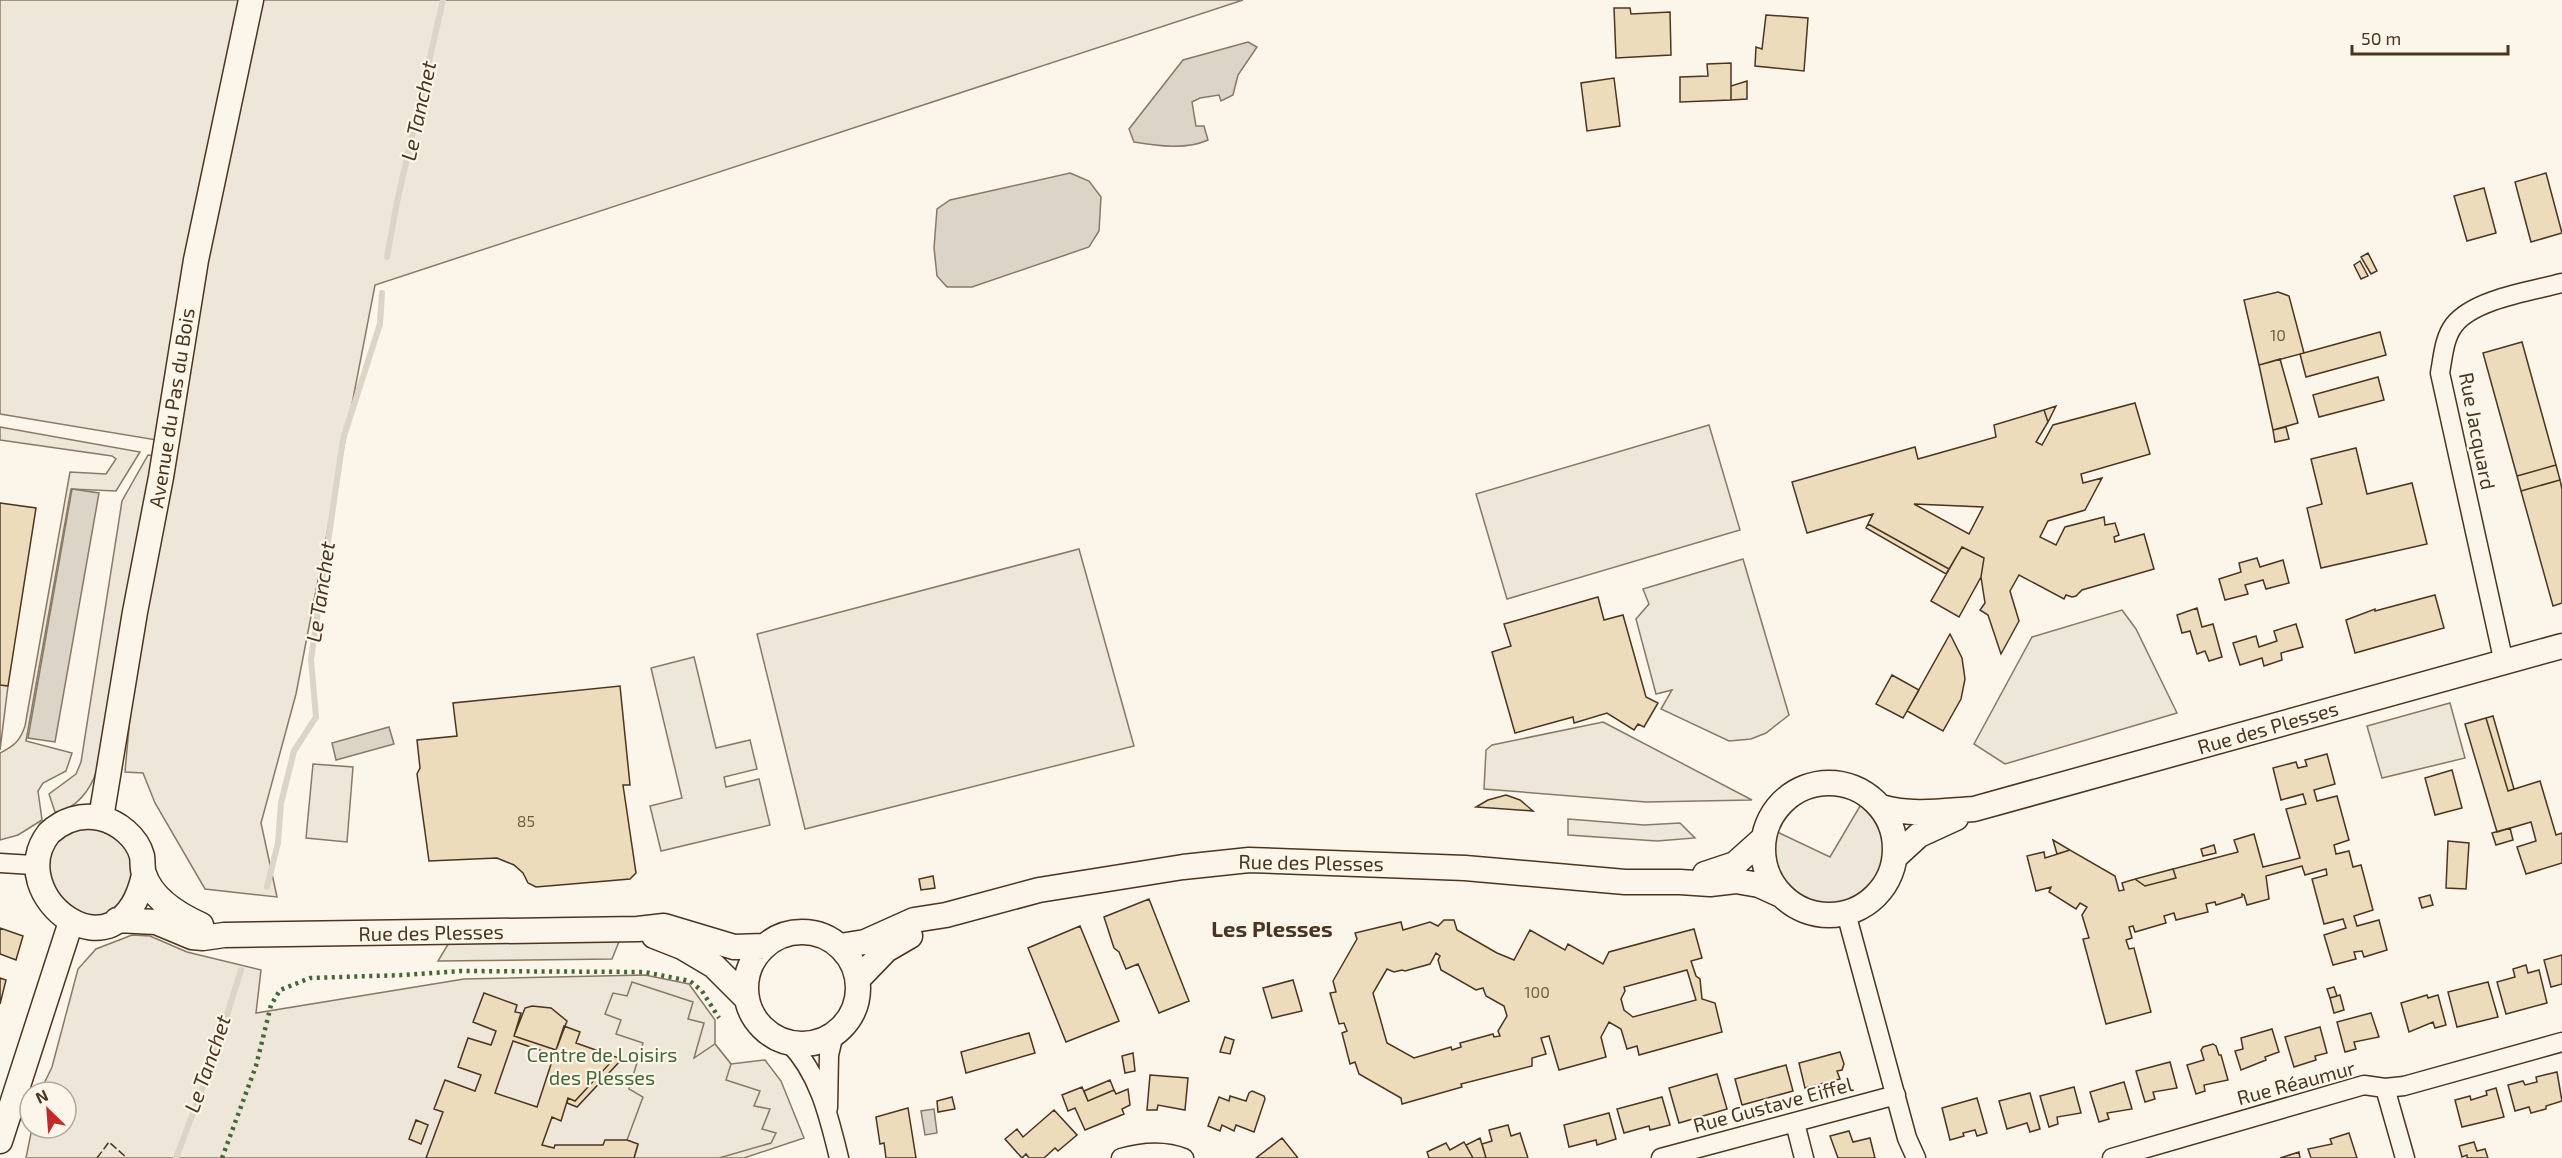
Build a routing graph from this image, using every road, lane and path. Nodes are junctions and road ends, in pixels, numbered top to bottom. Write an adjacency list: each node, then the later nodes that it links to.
1 (251, 0): 7 (street, Avenue du Pas du Bois)
2 (2562, 283): 4 (street, Rue Jacquard)
3 (2562, 646): 4 (street, Rue des Plesses)
4 (2504, 663): 6 (street, Rue des Plesses)
5 (1881, 807): 6 (street, Rue des Plesses); 8 (street); 9 (street)
6 (1974, 809): 9 (street, Rue des Plesses)
7 (100, 818): 11 (street); 12 (street)
8 (1764, 838): 13 (street, Rue des Plesses); 14 (street)
9 (1895, 857): 15 (street)
10 (0, 863): 11 (street)
11 (33, 865): 18 (street)
12 (144, 874): 17 (street); 20 (street, Rue des Plesses)
13 (1680, 882): 14 (street, Rue des Plesses); 16 (street, Rue des Plesses)
14 (1781, 895): 15 (street)
15 (1846, 913): 29 (street)
16 (946, 915): 22 (street, Rue des Plesses); 23 (street, Rue des Plesses)
17 (117, 920): 18 (street); 20 (street, Rue des Plesses)
18 (70, 925): 32 (street)
19 (638, 929): 20 (street, Rue des Plesses); 21 (street, Rue des Plesses); 24 (street, Rue des Plesses)
20 (224, 934)
21 (765, 946): 22 (street); 24 (street)
22 (840, 946): 23 (street)
23 (858, 979): 25 (street)
24 (747, 999): 26 (street)
25 (834, 1034): 26 (street); 30 (street)
26 (789, 1042): 30 (street)
27 (2562, 1042): 28 (street, Rue Réaumur)
28 (2385, 1088): 39 (street, Rue Réaumur); 40 (street)
29 (1896, 1095): 31 (street, Rue Gustave Eiffel); 38 (street)
30 (828, 1110): 33 (street)
31 (1795, 1123): 36 (street, Rue Gustave Eiffel); 37 (street)
32 (0, 1141)
33 (839, 1158)
34 (1120, 1158): 35 (street)
35 (1184, 1158)
36 (1661, 1158)
37 (1804, 1158)
38 (1916, 1158)
39 (2116, 1158)
40 (2405, 1158)

